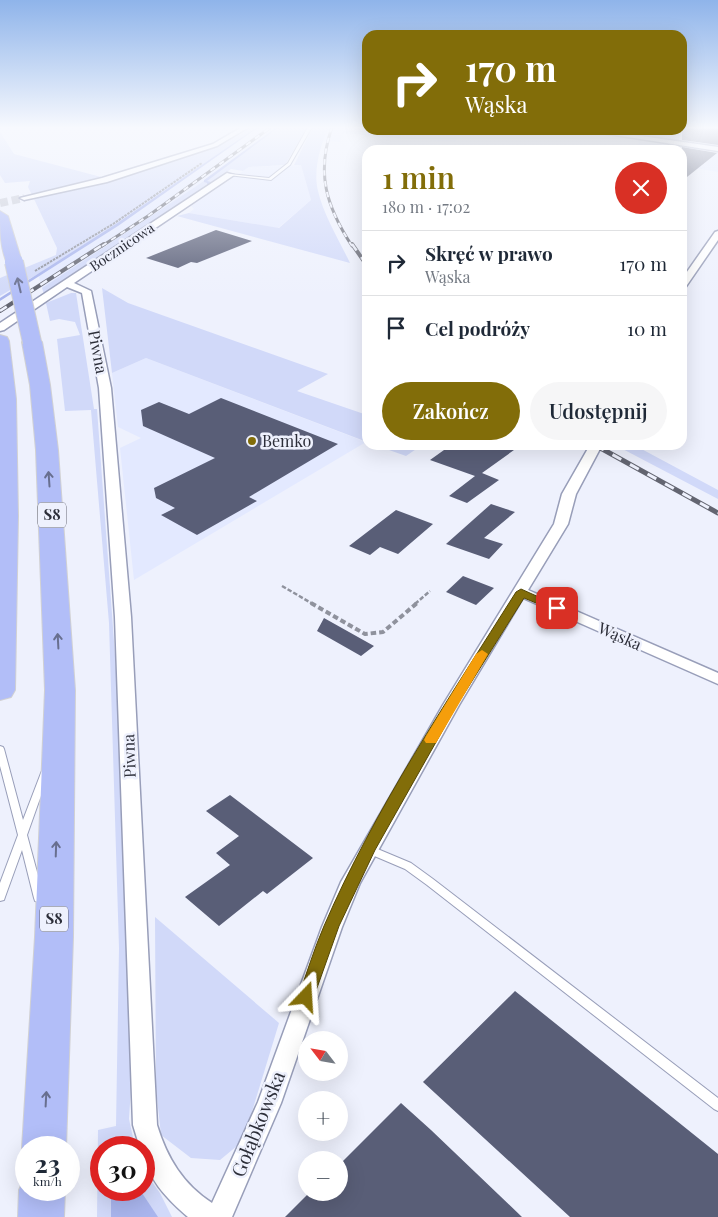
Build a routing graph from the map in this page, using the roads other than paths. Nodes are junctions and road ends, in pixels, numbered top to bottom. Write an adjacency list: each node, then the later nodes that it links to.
1 (87, 184): 3 (street)
2 (217, 184): 7 (street, Bocznicowa)
3 (24, 198)
4 (0, 216): 14 (highway, S8, one-way to 4, bridge)
5 (718, 234): 6 (street)
6 (687, 279)
7 (67, 284): 8 (street, Bocznicowa); 24 (street, Piwna)
8 (0, 328)
9 (1, 348): 13 (highway)
10 (593, 450): 11 (street, Gołąbkowska)
11 (521, 592): 12 (street, Wąska); 17 (street, Gołąbkowska)
12 (718, 679)
13 (0, 690)
14 (60, 731): 16 (lane); 19 (highway, S8, one-way to 14)
15 (0, 749): 16 (lane)
16 (22, 834): 18 (lane); 19 (lane)
17 (368, 849): 20 (lane); 25 (street, Gołąbkowska)
18 (0, 897)
19 (53, 950): 21 (highway, S8, one-way to 19)
20 (718, 1105)
21 (45, 1136)
22 (41, 1201): 23 (highway)
23 (40, 1217)
24 (211, 1217)
25 (220, 1217)

